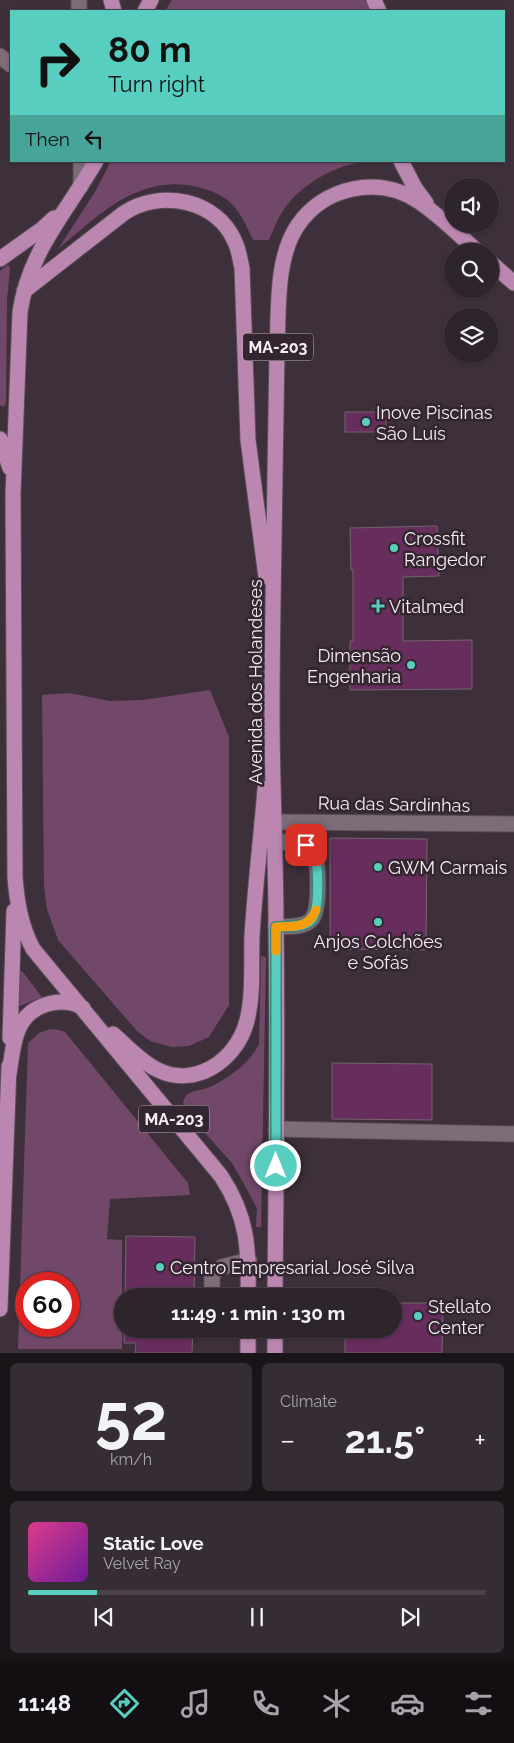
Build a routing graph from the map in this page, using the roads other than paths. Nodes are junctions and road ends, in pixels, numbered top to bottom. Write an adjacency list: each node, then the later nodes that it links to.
1 (0, 56): 2 (street)
2 (10, 65)
3 (81, 162): 6 (street)
4 (95, 162): 6 (main road, MA-203)
5 (402, 162): 8 (main road)
6 (81, 186): 7 (main road, MA-203)
7 (72, 199): 10 (main road); 13 (main road, MA-203)
8 (432, 212): 9 (main road); 16 (main road, Avenida dos Holandeses / MA-203)
9 (469, 243)
10 (0, 259)
11 (499, 270): 12 (main road)
12 (514, 283)
13 (24, 292): 15 (main road, MA-203); 16 (main road)
14 (0, 439): 15 (main road)
15 (13, 494): 21 (main road, MA-203)
16 (273, 625): 17 (main road, Avenida dos Holandeses / MA-203)
17 (272, 714): 18 (main road, Avenida dos Holandeses / MA-203); 23 (main road)
18 (274, 822): 19 (street, Rua das Sardinhas); 20 (main road, Avenida dos Holandeses / MA-203)
19 (514, 824)
20 (275, 841): 22 (main road, Avenida dos Holandeses / MA-203); 22 (street)
21 (15, 877): 23 (main road, MA-203); 24 (main road)
22 (276, 927): 25 (main road, Avenida dos Holandeses / MA-203)
23 (80, 1006): 24 (main road); 27 (main road, MA-203)
24 (9, 1074): 31 (main road)
25 (276, 1129): 26 (street); 30 (main road, Avenida dos Holandeses / MA-203)
26 (514, 1134)
27 (248, 1260): 28 (street); 29 (main road, MA-203)
28 (212, 1288)
29 (248, 1288)
30 (275, 1288)
31 (0, 1309)
32 (248, 1338): 34 (main road)
33 (275, 1338): 35 (main road)
34 (248, 1353)
35 (275, 1353)

